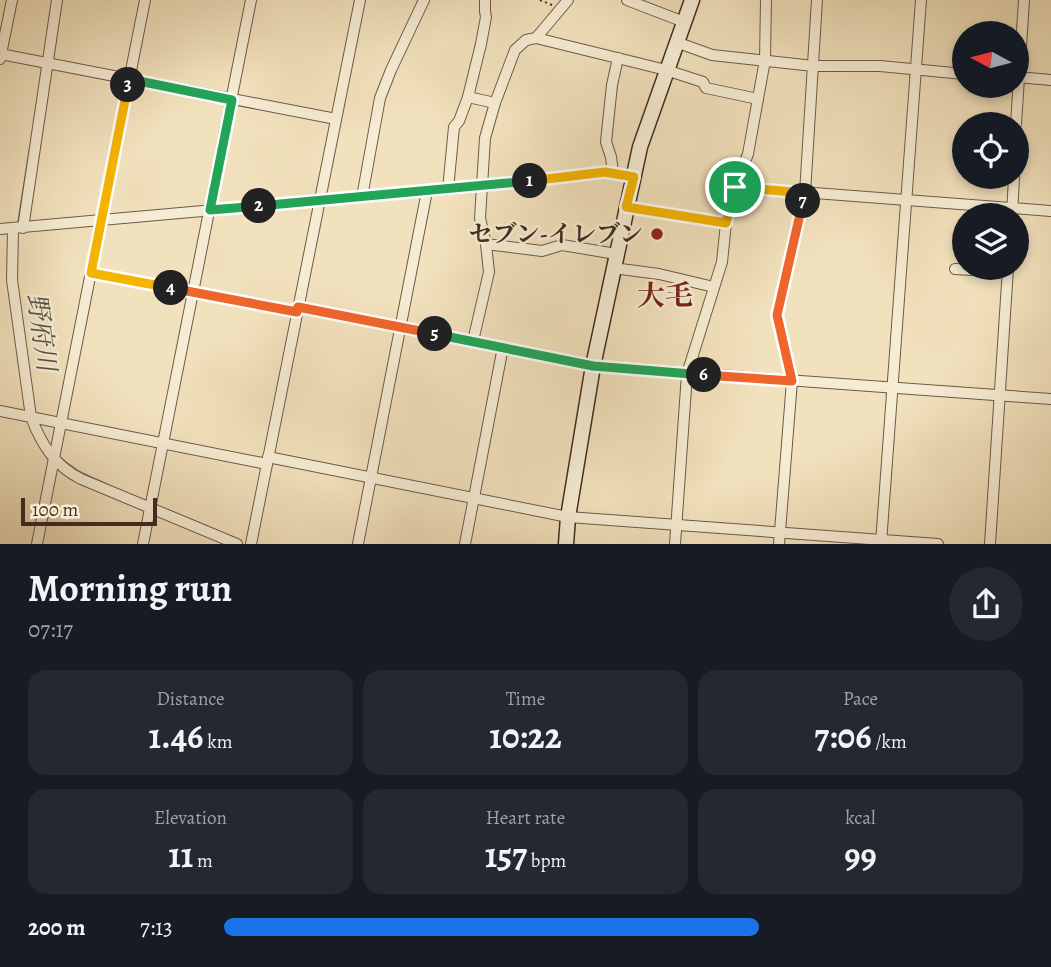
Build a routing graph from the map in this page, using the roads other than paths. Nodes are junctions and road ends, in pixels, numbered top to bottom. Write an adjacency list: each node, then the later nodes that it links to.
1 (12, 0): 19 (street)
2 (57, 0): 22 (street)
3 (145, 0): 28 (street)
4 (251, 0): 32 (street)
5 (360, 0): 34 (street)
6 (424, 0): 42 (street)
7 (485, 0): 30 (street)
8 (568, 0): 17 (street)
9 (627, 0): 16 (street)
10 (692, 0): 16 (main road)
11 (766, 0): 21 (street)
12 (817, 0): 23 (street)
13 (921, 0): 25 (street)
14 (1024, 0): 15 (street)
15 (1022, 21)
16 (684, 22): 18 (main road)
17 (536, 38): 20 (street); 33 (street)
18 (676, 42): 21 (street); 24 (main road)
19 (0, 56): 22 (street)
20 (618, 58): 24 (street); 35 (street)
21 (765, 60): 23 (street); 31 (street)
22 (45, 62): 28 (street); 53 (street)
23 (814, 66): 25 (street); 41 (street)
24 (666, 70): 31 (street); 36 (main road)
25 (915, 71): 26 (street); 43 (street)
26 (952, 73)
27 (1029, 78): 29 (street)
28 (129, 79): 32 (street); 50 (street)
29 (1051, 80)
30 (468, 97): 33 (street); 39 (street)
31 (758, 99): 38 (street)
32 (232, 100): 34 (street); 47 (street)
33 (495, 103): 37 (street)
34 (336, 119): 44 (street)
35 (612, 173): 36 (street); 37 (street)
36 (634, 177): 46 (main road)
37 (483, 186): 39 (street); 54 (street)
38 (735, 187): 41 (street); 51 (street)
39 (448, 189): 40 (street)
40 (427, 191): 42 (street); 61 (street)
41 (805, 193): 43 (street); 66 (street)
42 (362, 197): 44 (street)
43 (906, 199): 45 (street); 67 (street)
44 (320, 201): 47 (street); 60 (street)
45 (952, 205)
46 (626, 207): 51 (street); 55 (main road)
47 (210, 210): 50 (street); 59 (street)
48 (1051, 211): 49 (street)
49 (1029, 212)
50 (101, 221): 53 (street); 56 (street)
51 (726, 223): 58 (street)
52 (0, 229): 53 (street)
53 (18, 229): 71 (street)
54 (486, 244): 55 (street); 62 (street)
55 (615, 261): 58 (street); 64 (main road)
56 (91, 273): 59 (street); 72 (street)
57 (1006, 280): 68 (street)
58 (714, 287): 65 (street)
59 (194, 292): 60 (street); 73 (street)
60 (298, 309): 61 (street); 75 (street)
61 (401, 327): 62 (street); 76 (street)
62 (473, 341): 63 (street)
63 (503, 347): 64 (street); 77 (street)
64 (593, 366): 65 (street); 79 (main road)
65 (687, 374): 66 (street); 80 (street)
66 (792, 381): 67 (street); 81 (street)
67 (892, 388): 68 (street); 82 (street)
68 (999, 395): 69 (street); 93 (street)
69 (1051, 399)
70 (0, 411): 71 (street)
71 (34, 417): 72 (street); 74 (street)
72 (61, 423): 73 (street); 74 (street)
73 (164, 443): 75 (street); 78 (street)
74 (55, 455): 78 (street); 84 (street)
75 (267, 461): 76 (street); 83 (street)
76 (371, 478): 77 (street); 87 (street)
77 (474, 497): 79 (street); 88 (street)
78 (151, 505): 85 (street); 86 (street)
79 (568, 517): 80 (street); 89 (main road)
80 (677, 525): 81 (street); 90 (street)
81 (780, 532): 82 (street); 91 (street)
82 (881, 541): 92 (street)
83 (251, 542)
84 (37, 544)
85 (143, 544)
86 (237, 544)
87 (358, 544)
88 (465, 544)
89 (566, 544)
90 (675, 544)
91 (779, 544)
92 (938, 544)
93 (989, 544)

